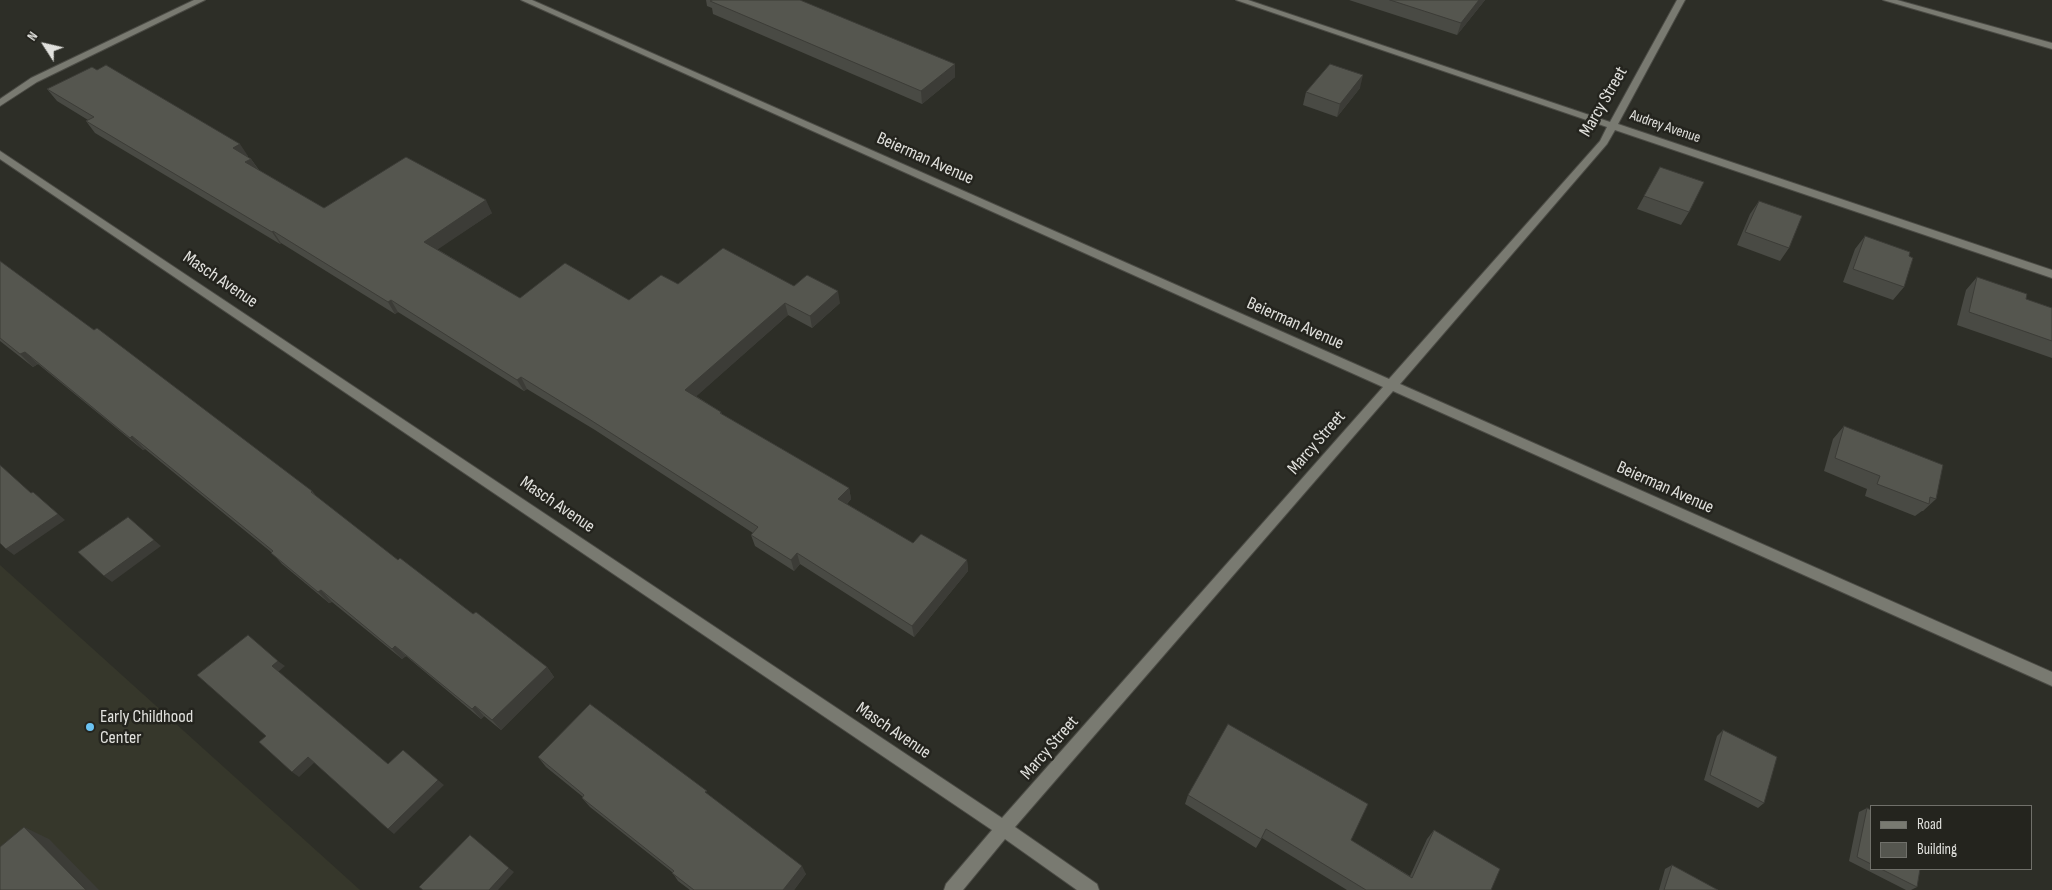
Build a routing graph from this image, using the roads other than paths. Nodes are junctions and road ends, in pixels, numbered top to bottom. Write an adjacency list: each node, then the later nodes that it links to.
1 (201, 0): 7 (street)
2 (525, 0): 11 (street, Beierman Avenue)
3 (1240, 0): 8 (street, Audrey Avenue)
4 (1681, 0): 8 (street, Marcy Street)
5 (1886, 0): 6 (street)
6 (2052, 46)
7 (0, 103)
8 (1613, 126): 10 (street, Audrey Avenue); 11 (street, Marcy Street)
9 (0, 154): 13 (street, Masch Avenue)
10 (2052, 274)
11 (1390, 385): 12 (street, Beierman Avenue); 13 (street, Marcy Street)
12 (2052, 679)
13 (1003, 829): 14 (street, Marcy Street); 15 (street, Masch Avenue)
14 (952, 890)
15 (1091, 890)

